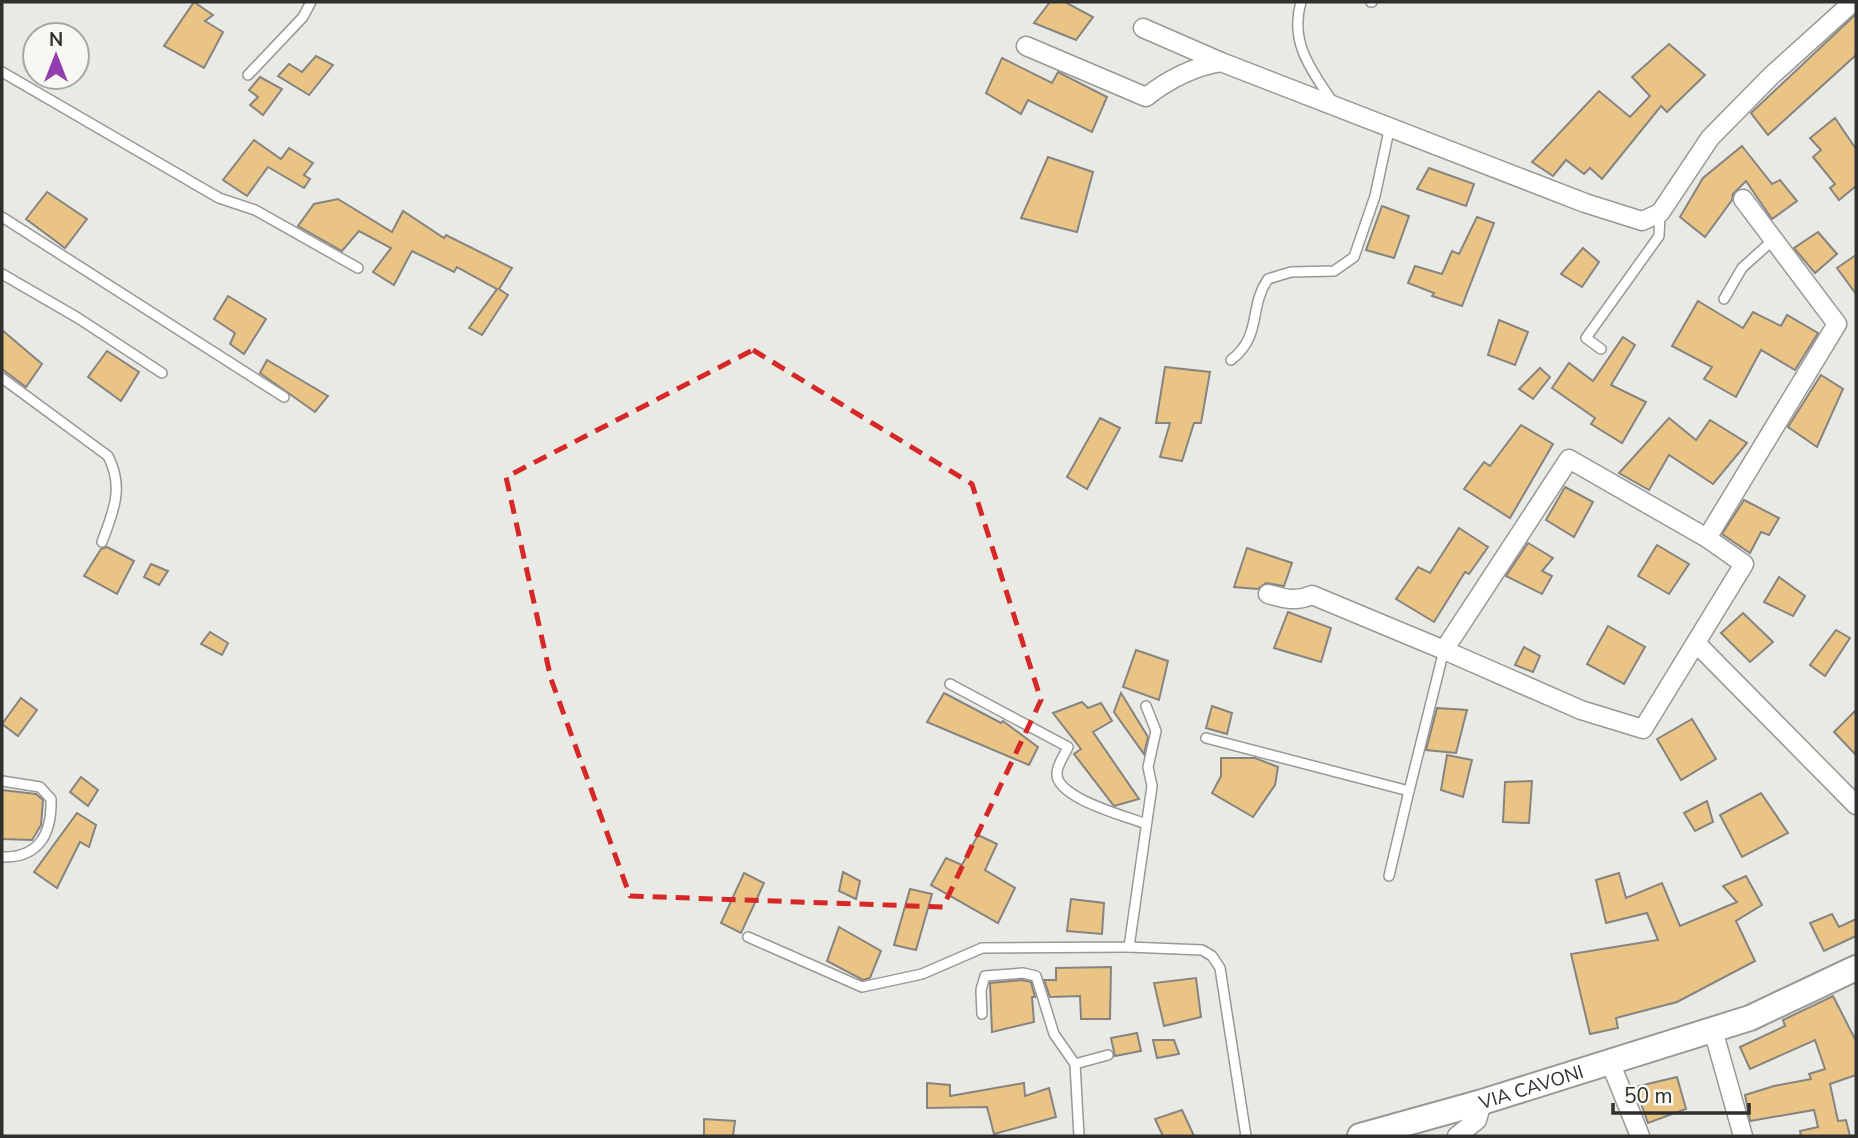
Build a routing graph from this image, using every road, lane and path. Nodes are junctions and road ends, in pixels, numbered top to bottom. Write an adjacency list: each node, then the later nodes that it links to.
1 (311, 2): 8 (lane)
2 (1301, 2): 9 (lane)
3 (1853, 2): 12 (street)
4 (1143, 28): 6 (street)
5 (1026, 46): 6 (street)
6 (1221, 62): 9 (street)
7 (2, 72): 15 (lane)
8 (248, 75)
9 (1335, 105): 10 (street)
10 (1390, 126): 12 (street); 19 (lane)
11 (1743, 199): 14 (street)
12 (1660, 213): 18 (lane)
13 (2, 217): 22 (lane)
14 (1773, 240): 17 (lane); 23 (street)
15 (358, 268)
16 (2, 274): 20 (lane)
17 (1724, 299)
18 (1601, 349)
19 (1231, 360)
20 (162, 373)
21 (2, 378): 24 (lane)
22 (284, 397)
23 (1707, 538): 26 (street); 27 (street)
24 (102, 542)
25 (1268, 594): 27 (street)
26 (1696, 643): 27 (street); 33 (street)
27 (1444, 650): 32 (lane)
28 (950, 684): 34 (lane)
29 (1146, 706): 34 (lane)
30 (1206, 738): 32 (lane)
31 (2, 781): 35 (lane)
32 (1409, 791): 36 (lane)
33 (1856, 805)
34 (1146, 824): 38 (lane)
35 (2, 857)
36 (1389, 876)
37 (748, 937): 38 (lane)
38 (1129, 947): 47 (lane)
39 (1856, 968): 41 (street, VIA CAVONI)
40 (982, 1014): 44 (lane)
41 (1713, 1030): 43 (street, VIA CAVONI); 51 (street)
42 (1108, 1055): 44 (lane)
43 (1610, 1062): 45 (street, VIA CAVONI); 50 (street)
44 (1074, 1064): 46 (lane)
45 (1482, 1102): 48 (street, VIA CAVONI); 49 (street)
46 (1079, 1136)
47 (1247, 1136)
48 (1360, 1136)
49 (1457, 1136)
50 (1640, 1136)
51 (1743, 1136)

